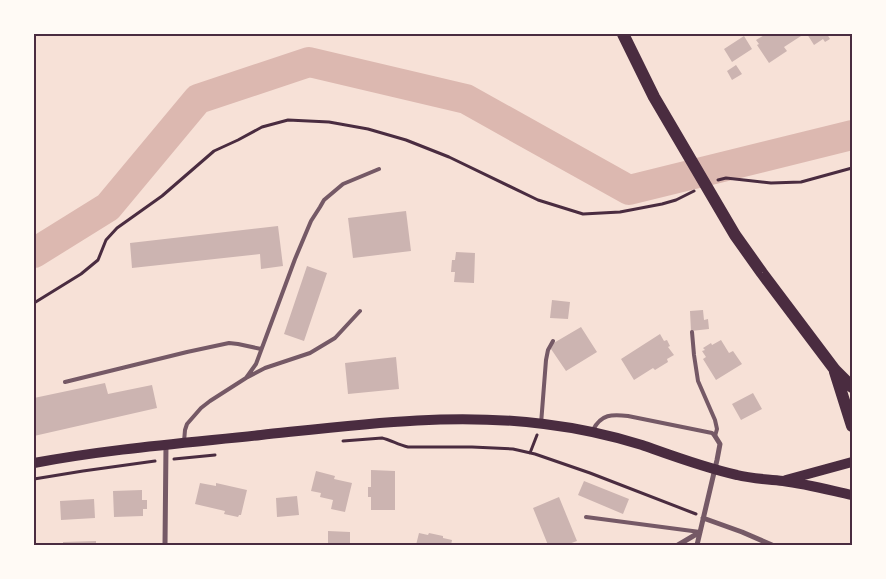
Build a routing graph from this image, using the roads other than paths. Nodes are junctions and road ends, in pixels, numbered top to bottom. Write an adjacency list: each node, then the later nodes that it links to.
1 (623, 34): 7 (main road)
2 (380, 169): 6 (lane)
3 (360, 311): 8 (lane)
4 (692, 332): 14 (lane)
5 (552, 341): 11 (lane)
6 (261, 349): 8 (lane); 9 (lane)
7 (835, 370): 10 (main road); 12 (main road)
8 (246, 378): 15 (lane)
9 (65, 382)
10 (852, 387)
11 (541, 424): 13 (main road); 15 (main road)
12 (852, 426)
13 (592, 432): 14 (lane); 19 (main road)
14 (715, 436): 19 (street)
15 (184, 443): 16 (main road)
16 (166, 445): 18 (main road); 25 (street)
17 (852, 462): 20 (main road)
18 (34, 463)
19 (714, 469): 20 (main road); 23 (street)
20 (784, 481): 21 (main road)
21 (852, 495)
22 (586, 517): 24 (lane)
23 (703, 518): 24 (street); 28 (street)
24 (700, 532): 26 (street); 27 (street)
25 (165, 545)
26 (678, 545)
27 (697, 545)
28 (772, 545)

